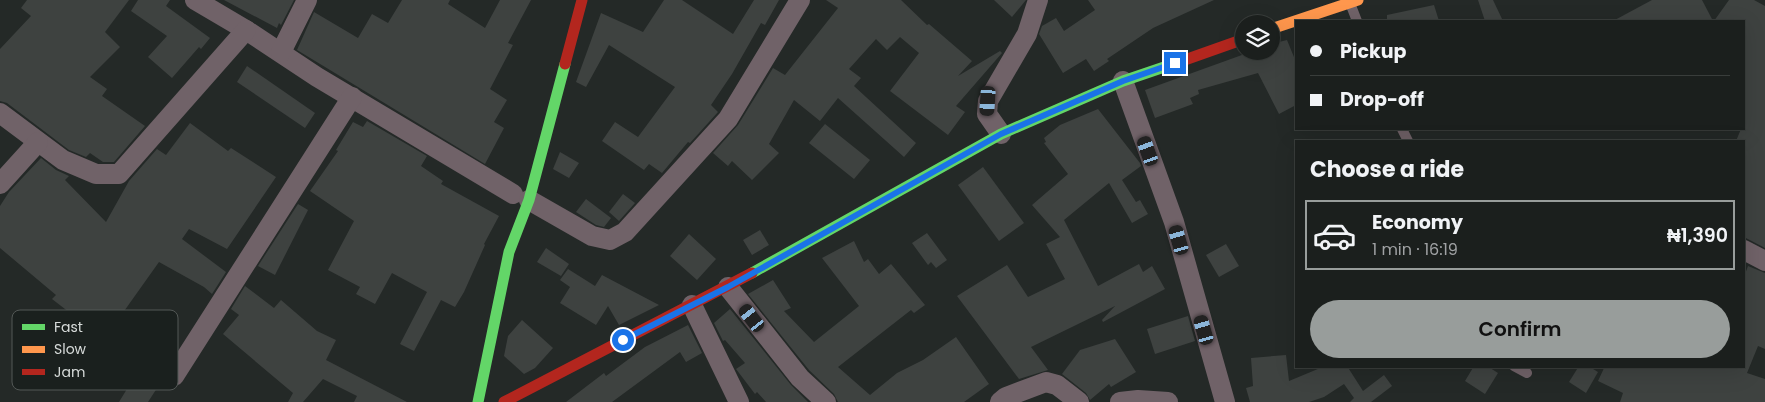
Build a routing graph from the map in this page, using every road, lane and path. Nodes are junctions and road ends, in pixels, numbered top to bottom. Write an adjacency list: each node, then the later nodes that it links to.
1 (195, 0): 11 (street)
2 (307, 0): 13 (street)
3 (582, 0): 20 (street)
4 (800, 0): 20 (street)
5 (1038, 0): 17 (street)
6 (1354, 1): 7 (street); 8 (lane)
7 (1298, 20)
8 (1357, 20)
9 (1295, 21): 10 (street)
10 (1280, 26)
11 (246, 30): 13 (street); 18 (street)
12 (1235, 42): 14 (street)
13 (281, 52): 15 (street)
14 (1123, 81): 17 (street); 38 (street)
15 (352, 96): 20 (street); 28 (street)
16 (0, 113): 18 (street)
17 (1001, 134): 25 (street)
18 (38, 142): 19 (street)
19 (0, 184)
20 (517, 196): 30 (street)
21 (501, 241): 24 (street)
22 (1745, 251): 23 (street)
23 (1765, 261)
24 (491, 279)
25 (728, 287): 26 (street); 33 (street)
26 (692, 305): 31 (street); 32 (street)
27 (1518, 368): 29 (lane)
28 (178, 370)
29 (1527, 373)
30 (478, 402)
31 (504, 402)
32 (739, 402)
33 (826, 402)
34 (1000, 402): 35 (street)
35 (1079, 402)
36 (1120, 402): 37 (street)
37 (1168, 402)
38 (1225, 402)

